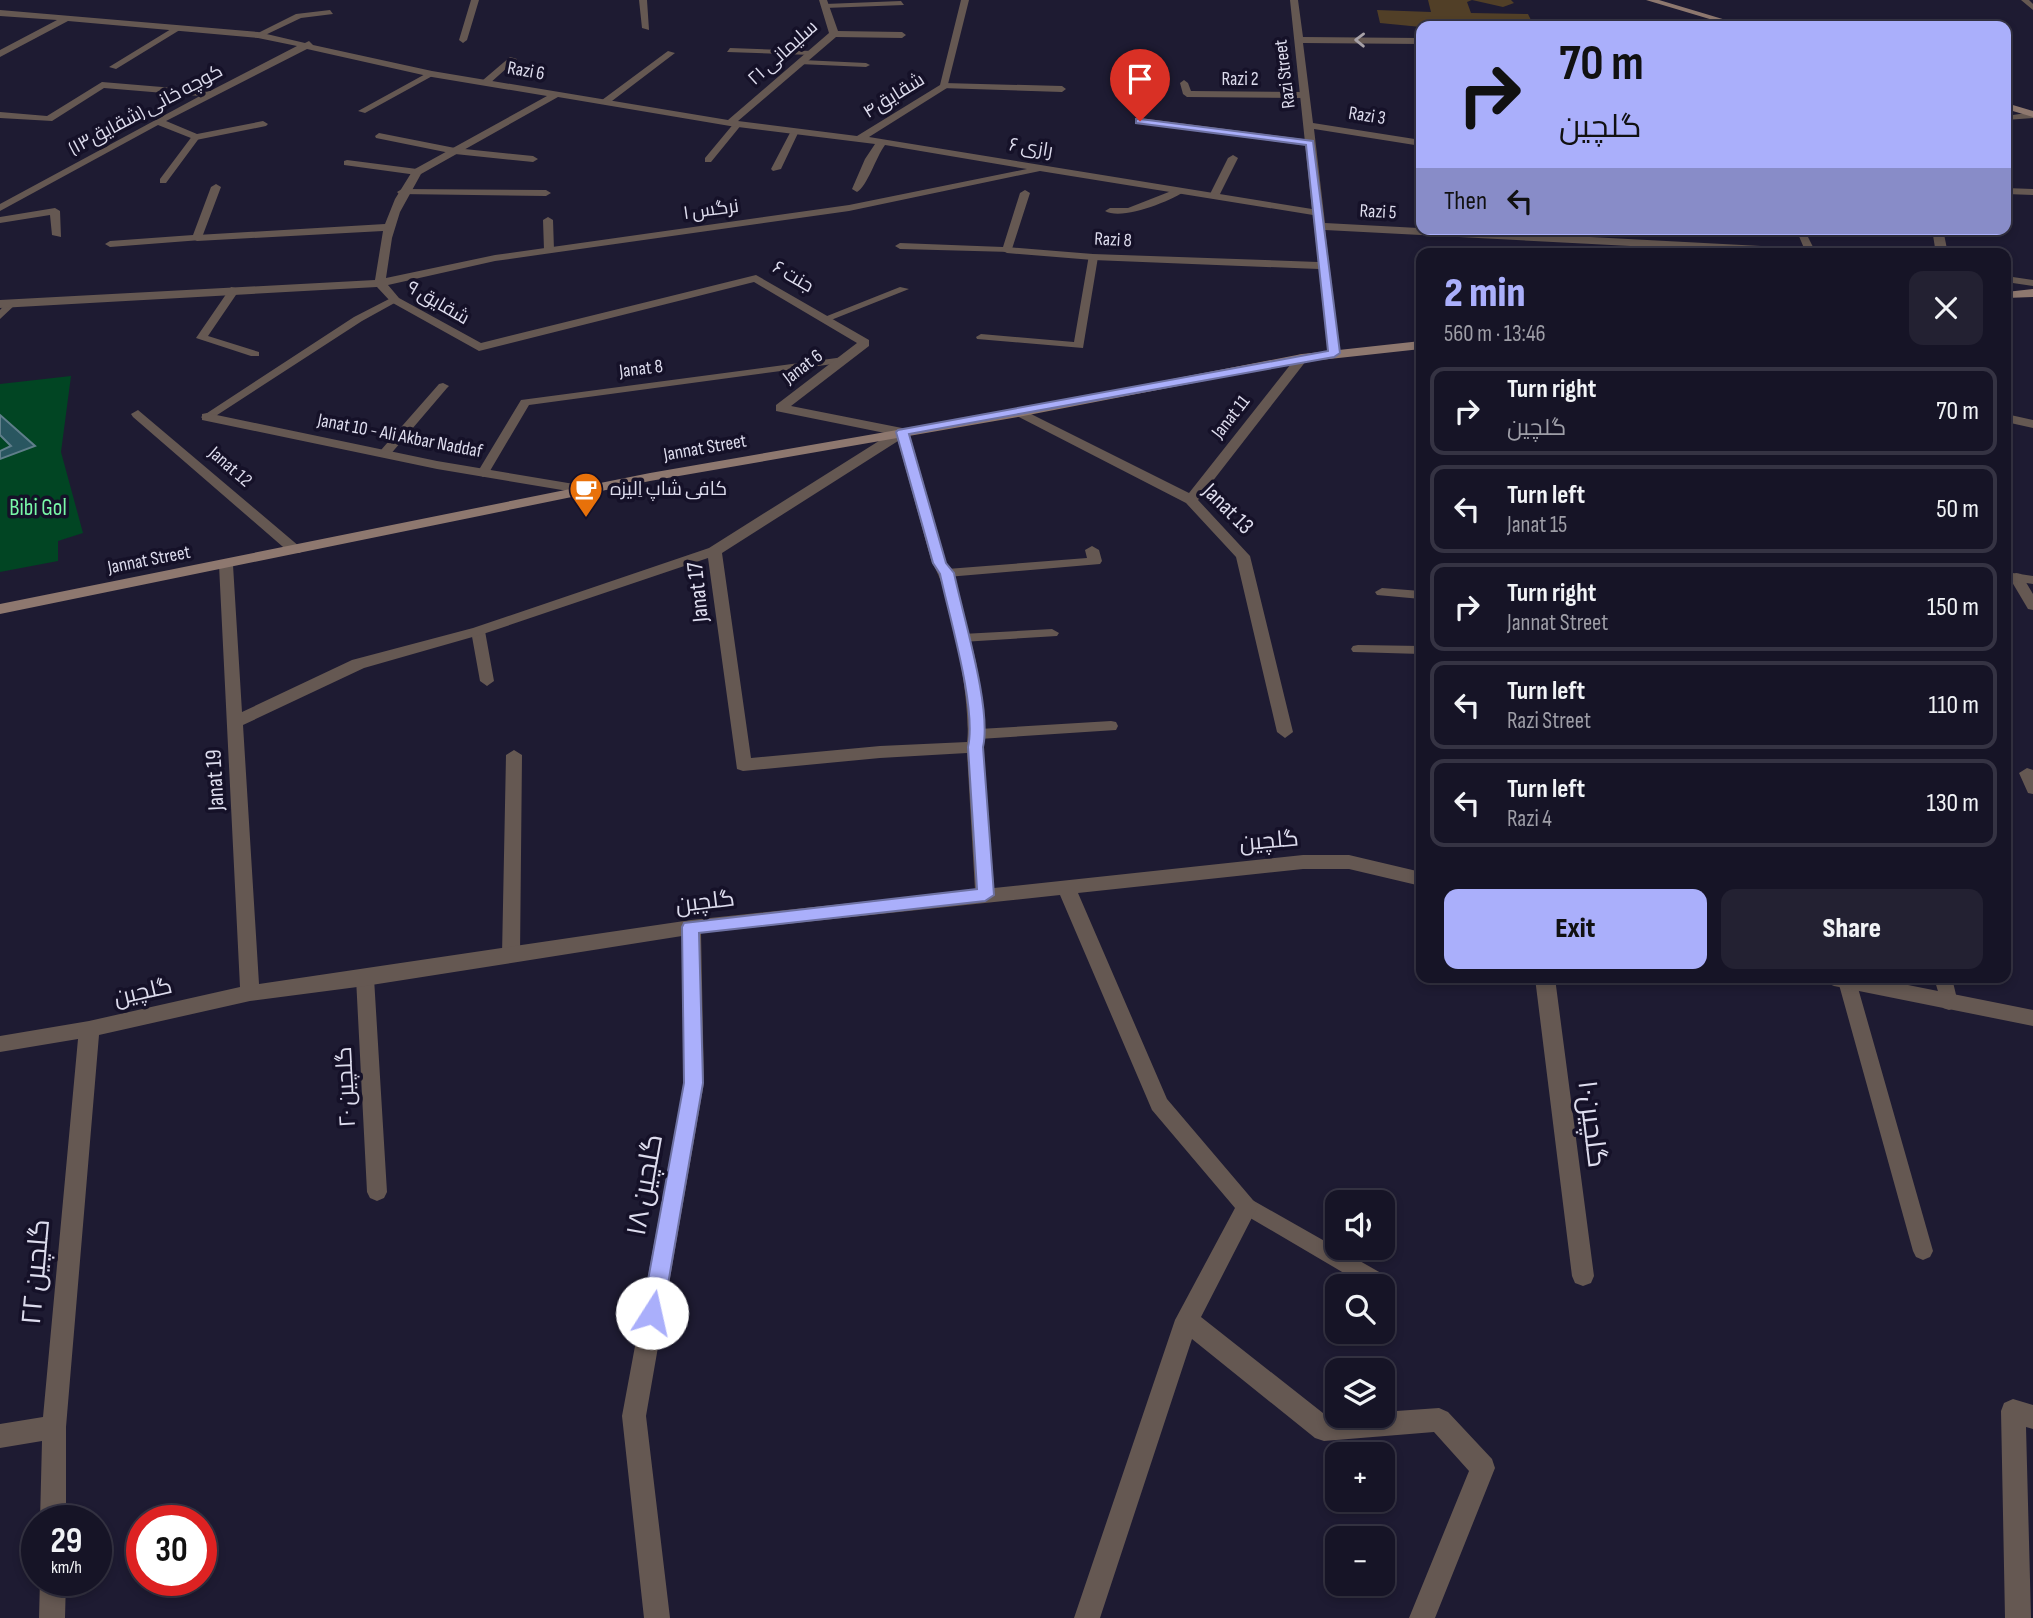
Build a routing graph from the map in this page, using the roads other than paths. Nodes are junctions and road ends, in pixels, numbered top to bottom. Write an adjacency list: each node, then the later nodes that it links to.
1 (475, 0): 20 (street)
2 (643, 0): 16 (lane)
3 (965, 0): 35 (street, شقایق۴)
4 (1294, 0): 21 (street, Razi Street)
5 (1650, 0): 14 (street)
6 (2025, 0): 10 (lane)
7 (824, 3): 8 (lane); 17 (street, سلیمانی ۲۱)
8 (901, 3)
9 (0, 4): 11 (street)
10 (2033, 8)
11 (0, 12): 13 (street)
12 (330, 12): 18 (lane)
13 (68, 18): 15 (street); 27 (street)
14 (1724, 21)
15 (179, 27): 18 (street); 31 (lane)
16 (646, 28)
17 (834, 34): 19 (street); 25 (street, سلیمانی ۲۱)
18 (258, 35): 23 (street)
19 (902, 35)
20 (463, 40)
21 (1298, 40): 22 (street, one-way to 21); 39 (street, Razi Street)
22 (1416, 41)
23 (309, 44): 32 (street, Razi 6); 37 (street, کوچه خانی (شقایق۱۳))
24 (730, 50): 25 (lane)
25 (812, 52): 29 (street, سلیمانی ۲۱)
26 (671, 53): 40 (lane)
27 (0, 54)
28 (513, 59): 33 (lane)
29 (802, 62): 30 (lane); 48 (street, سلیمانی ۲۱)
30 (866, 65)
31 (113, 67)
32 (432, 74): 33 (street, Razi 6); 41 (lane)
33 (486, 82): 38 (street, Razi 6)
34 (1184, 83): 39 (lane, Razi 2)
35 (944, 86): 36 (lane); 53 (street, شقایق۴)
36 (1062, 89)
37 (213, 94): 43 (street); 45 (street, کوچه خانی (شقایق۱۳))
38 (557, 94): 40 (street, Razi 6); 57 (street, شقایق ۹)
39 (1305, 95): 49 (street, Razi Street)
40 (605, 103): 48 (street, Razi 6)
41 (362, 111)
42 (2011, 111): 44 (street)
43 (0, 115)
44 (2033, 115)
45 (158, 121): 52 (street); 75 (street, کوچه خانی (شقایق۱۳))
46 (1140, 121): 56 (lane)
47 (262, 124): 52 (street)
48 (734, 124): 50 (street, رازی ۶); 60 (lane)
49 (1308, 125): 55 (street, Razi 3); 56 (street, Razi Street)
50 (795, 131): 53 (street, رازی ۶); 63 (lane)
51 (379, 136): 57 (lane)
52 (196, 137): 65 (lane)
53 (859, 139): 54 (street, رازی ۶)
54 (882, 142): 62 (street, رازی ۶); 67 (street)
55 (1416, 142)
56 (1310, 143): 77 (street, Razi Street)
57 (456, 151): 58 (lane); 64 (street, شقایق ۹)
58 (533, 159)
59 (1233, 159): 74 (lane)
60 (708, 160)
61 (347, 163): 64 (lane)
62 (1046, 168): 68 (street, رازی ۶); 91 (street, نرگس ۱)
63 (776, 169)
64 (417, 172): 70 (street, شقایق ۹)
65 (163, 181)
66 (216, 187): 86 (lane)
67 (857, 188)
68 (1182, 190): 74 (street, رازی ۶); 76 (lane)
69 (2011, 191): 71 (street)
70 (402, 192): 72 (lane); 81 (street, شقایق ۹)
71 (2033, 192)
72 (546, 193)
73 (1025, 193): 92 (lane)
74 (1214, 195): 77 (street, رازی ۶)
75 (0, 208)
76 (1110, 211)
77 (1318, 213): 80 (street, Razi Street)
78 (0, 220): 83 (lane)
79 (548, 220): 91 (lane)
80 (1320, 226): 82 (street, Razi 5); 94 (street, Razi Street)
81 (387, 227): 86 (street); 96 (street, شقایق ۹)
82 (1416, 230)
83 (57, 235)
84 (1511, 235): 87 (street, Razi 5)
85 (1563, 235): 87 (street)
86 (197, 239): 88 (lane)
87 (1554, 239): 90 (street, Razi 5)
88 (110, 244)
89 (900, 246): 92 (lane, Razi 8)
90 (1746, 248)
91 (549, 250): 96 (street, نرگس ۱)
92 (1007, 250): 93 (street, Razi 8)
93 (1093, 257): 94 (street, Razi 8); 107 (lane)
94 (1324, 266): 109 (street, Razi Street)
95 (2011, 280): 97 (street)
96 (380, 283): 98 (street, نرگس ۱); 102 (street, شقایق ۹)
97 (2033, 283)
98 (235, 289): 103 (street, نرگس ۱); 110 (lane)
99 (904, 289): 106 (lane)
100 (2033, 293): 101 (street)
101 (2011, 295)
102 (395, 300): 104 (street, شقایق ۹); 116 (lane)
103 (5, 304): 105 (lane)
104 (632, 308): 106 (street, جنت ۶)
105 (0, 316)
106 (827, 318): 112 (street, Janat 6)
107 (981, 337)
108 (1416, 345): 109 (street, Jannat Street)
109 (1334, 353): 111 (street, Jannat Street)
110 (255, 354)
111 (1302, 358): 114 (street, Jannat Street); 123 (street, Janat 11)
112 (844, 360): 119 (street); 121 (lane, Janat 8)
113 (443, 386): 120 (lane)
114 (1018, 413): 119 (street, Jannat Street); 123 (street, Janat 13)
115 (138, 414): 124 (street, Janat 12)
116 (207, 417): 120 (street, Janat 10 - Ali Akbar Naddaf)
117 (2011, 419): 118 (street)
118 (2033, 424)
119 (902, 432): 122 (street, Jannat Street); 126 (street, Janat 17); 128 (street)
120 (384, 453): 121 (street, Janat 10 - Ali Akbar Naddaf)
121 (483, 473): 122 (street, Janat 10 - Ali Akbar Naddaf)
122 (586, 490): 124 (street, Jannat Street)
123 (1191, 500): 143 (street, Janat 13)
124 (295, 550): 127 (street, Jannat Street)
125 (1093, 550): 128 (lane)
126 (714, 551): 135 (street); 144 (street, Janat 17)
127 (226, 565): 134 (street, Jannat Street); 141 (street, Janat 19)
128 (947, 573): 137 (street)
129 (2011, 576): 130 (street); 133 (lane)
130 (2033, 580)
131 (1382, 592): 132 (lane)
132 (1416, 595)
133 (2033, 606)
134 (0, 609)
135 (478, 631): 140 (lane); 141 (street)
136 (1052, 633): 137 (lane)
137 (962, 638): 144 (street)
138 (1357, 649): 139 (lane)
139 (1416, 650)
140 (488, 681)
141 (234, 723): 158 (street, Janat 19)
142 (1111, 726): 144 (lane)
143 (1286, 733)
144 (977, 741): 150 (street)
145 (514, 755): 152 (lane)
146 (2027, 774): 147 (lane)
147 (2033, 789)
148 (1416, 878): 149 (street, گلچین)
149 (1066, 887): 150 (street, گلچین); 164 (street)
150 (985, 895): 151 (street, گلچین)
151 (691, 927): 152 (street, گلچین); 175 (street, گلچین ۱۸)
152 (511, 955): 153 (street, گلچین)
153 (365, 978): 158 (street, گلچین); 163 (lane, گلچین ۲۰)
154 (1546, 983): 167 (street, گلچین۱۰)
155 (1841, 983): 165 (lane)
156 (1854, 983): 159 (street)
157 (1944, 983): 159 (lane)
158 (250, 993): 161 (street, گلچین)
159 (1949, 1003): 160 (street)
160 (2033, 1018)
161 (89, 1029): 162 (street, گلچین); 170 (street, گلچین ۲۲)
162 (0, 1044)
163 (377, 1192)
164 (1247, 1206): 166 (lane); 168 (street)
165 (1923, 1251)
166 (1364, 1274)
167 (1583, 1276)
168 (1186, 1320): 176 (street); 177 (street)
169 (2033, 1417): 178 (street)
170 (54, 1427): 171 (street); 172 (street, گلچین ۲۲)
171 (0, 1436)
172 (53, 1505)
173 (53, 1596): 174 (street)
174 (52, 1618)
175 (657, 1618)
176 (1087, 1618)
177 (1422, 1618)
178 (2018, 1618)

